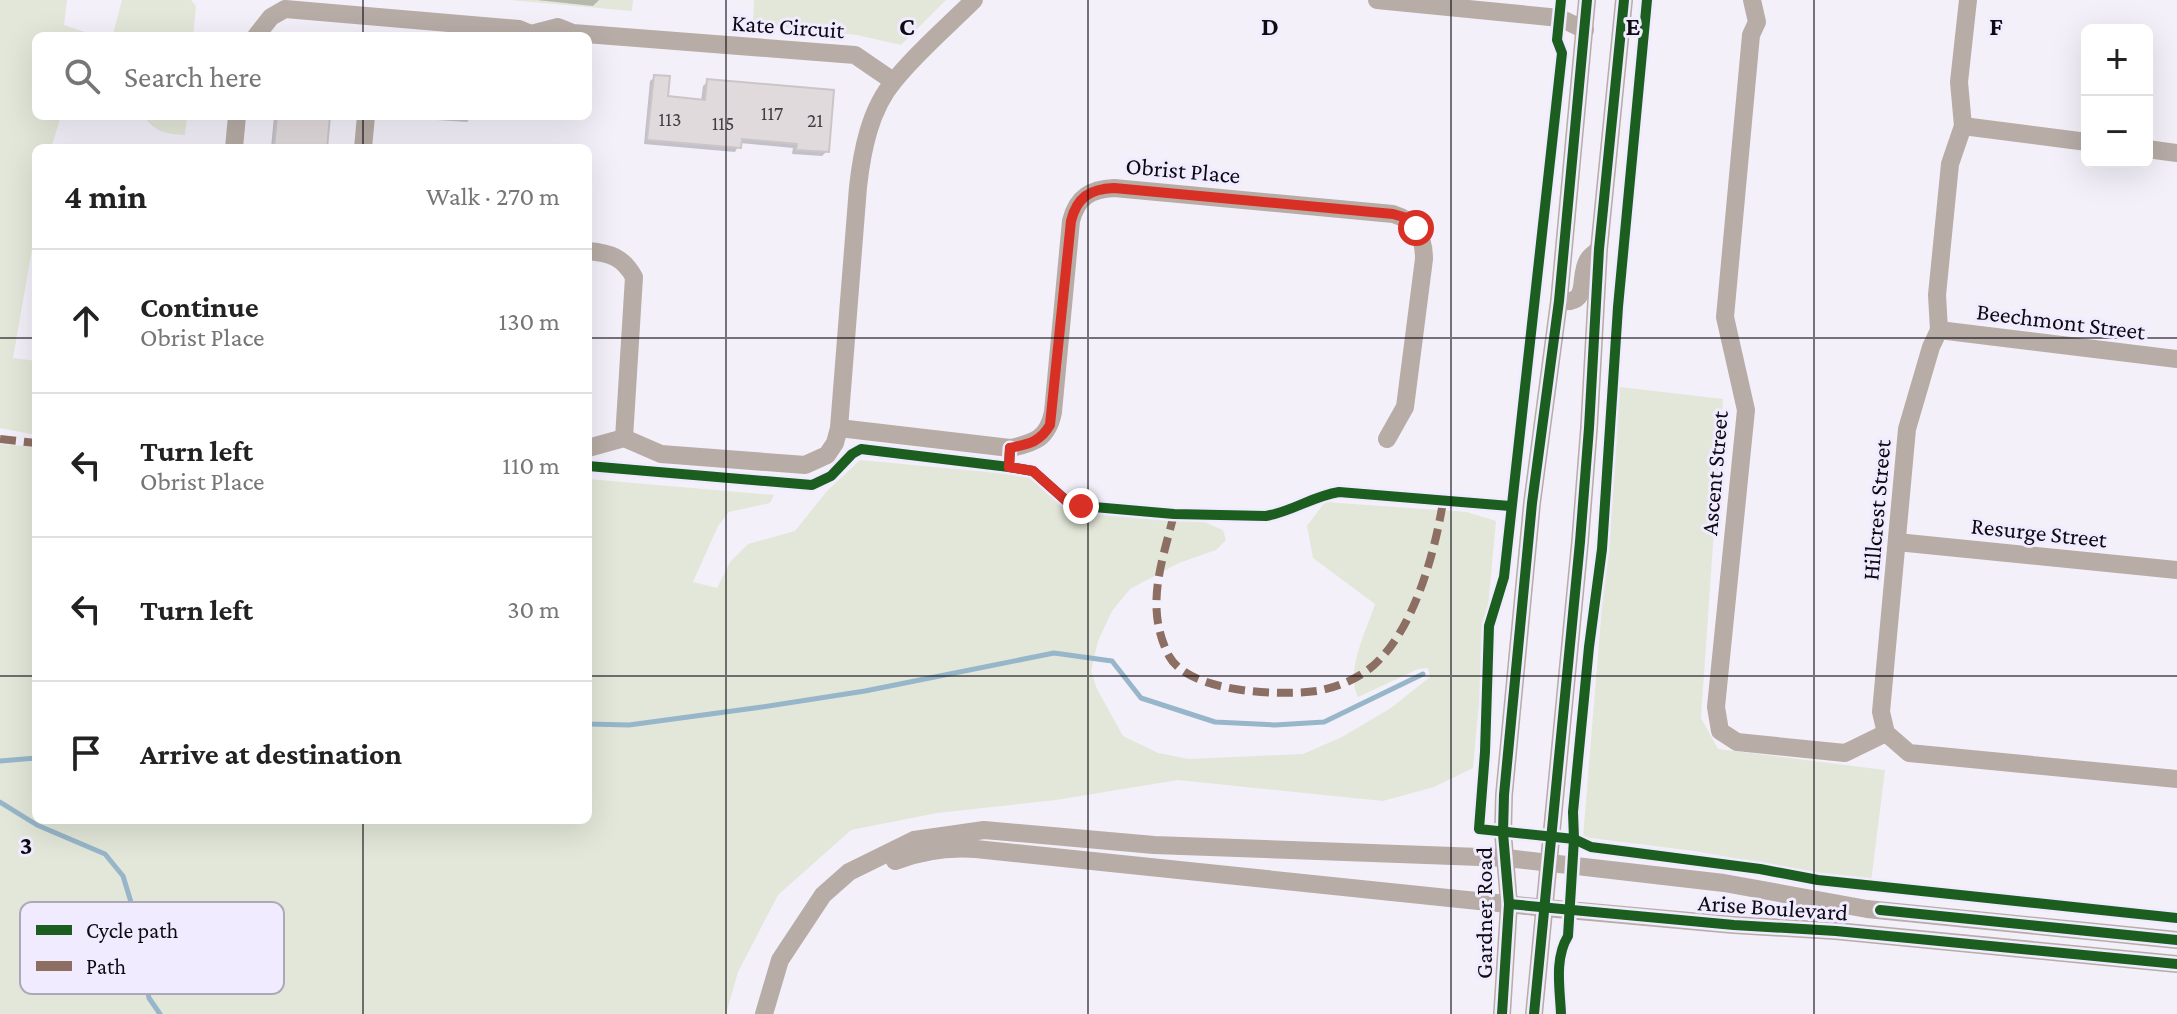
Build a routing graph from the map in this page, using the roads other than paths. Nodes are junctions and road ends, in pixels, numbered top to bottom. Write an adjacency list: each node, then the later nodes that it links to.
1 (974, 0): 15 (street)
2 (1377, 0): 8 (street)
3 (1587, 0): 8 (street, Gardner Road)
4 (1624, 0): 24 (street)
5 (1752, 0): 35 (street, Ascent Street)
6 (1968, 0): 18 (street, Hillcrest Street)
7 (376, 16): 9 (street, Kate Circuit); 10 (street); 11 (street, Kate Circuit)
8 (1585, 30): 26 (street, Gardner Road)
9 (259, 32)
10 (374, 32)
11 (526, 32)
12 (539, 32): 13 (street, Kate Circuit)
13 (570, 32)
14 (592, 34): 15 (street, Kate Circuit)
15 (893, 81): 29 (street)
16 (237, 120): 20 (street)
17 (366, 120): 21 (street)
18 (1963, 126): 19 (street); 27 (street, Hillcrest Street)
19 (2081, 141)
20 (234, 144)
21 (363, 144)
22 (2153, 150): 23 (street)
23 (2177, 153)
24 (1599, 249): 26 (street); 39 (street)
25 (592, 252): 30 (street)
26 (1559, 301): 38 (street, Gardner Road)
27 (1939, 330): 28 (street, Beechmont Street); 33 (street, Hillcrest Street)
28 (2177, 359)
29 (839, 428): 30 (street); 31 (street, Obrist Place)
30 (624, 438): 32 (street)
31 (1387, 439)
32 (592, 447)
33 (1897, 542): 34 (street, Resurge Street); 35 (street, Hillcrest Street)
34 (2177, 570)
35 (1886, 733): 36 (street)
36 (2177, 779)
37 (1154, 845): 38 (street, Arise Boulevard); 40 (street); 41 (street, Arise Boulevard)
38 (1507, 858): 39 (street, Arise Boulevard); 42 (street, Gardner Road)
39 (1550, 863): 43 (street); 44 (street, Arise Boulevard)
40 (1152, 868): 41 (street, Arise Boulevard); 42 (street, Arise Boulevard)
41 (823, 895): 46 (street)
42 (1509, 904): 43 (street, Arise Boulevard); 47 (street, Gardner Road)
43 (1546, 908): 45 (street, Arise Boulevard); 48 (street)
44 (2177, 940)
45 (2177, 964)
46 (764, 1014)
47 (1502, 1014)
48 (1534, 1014)

